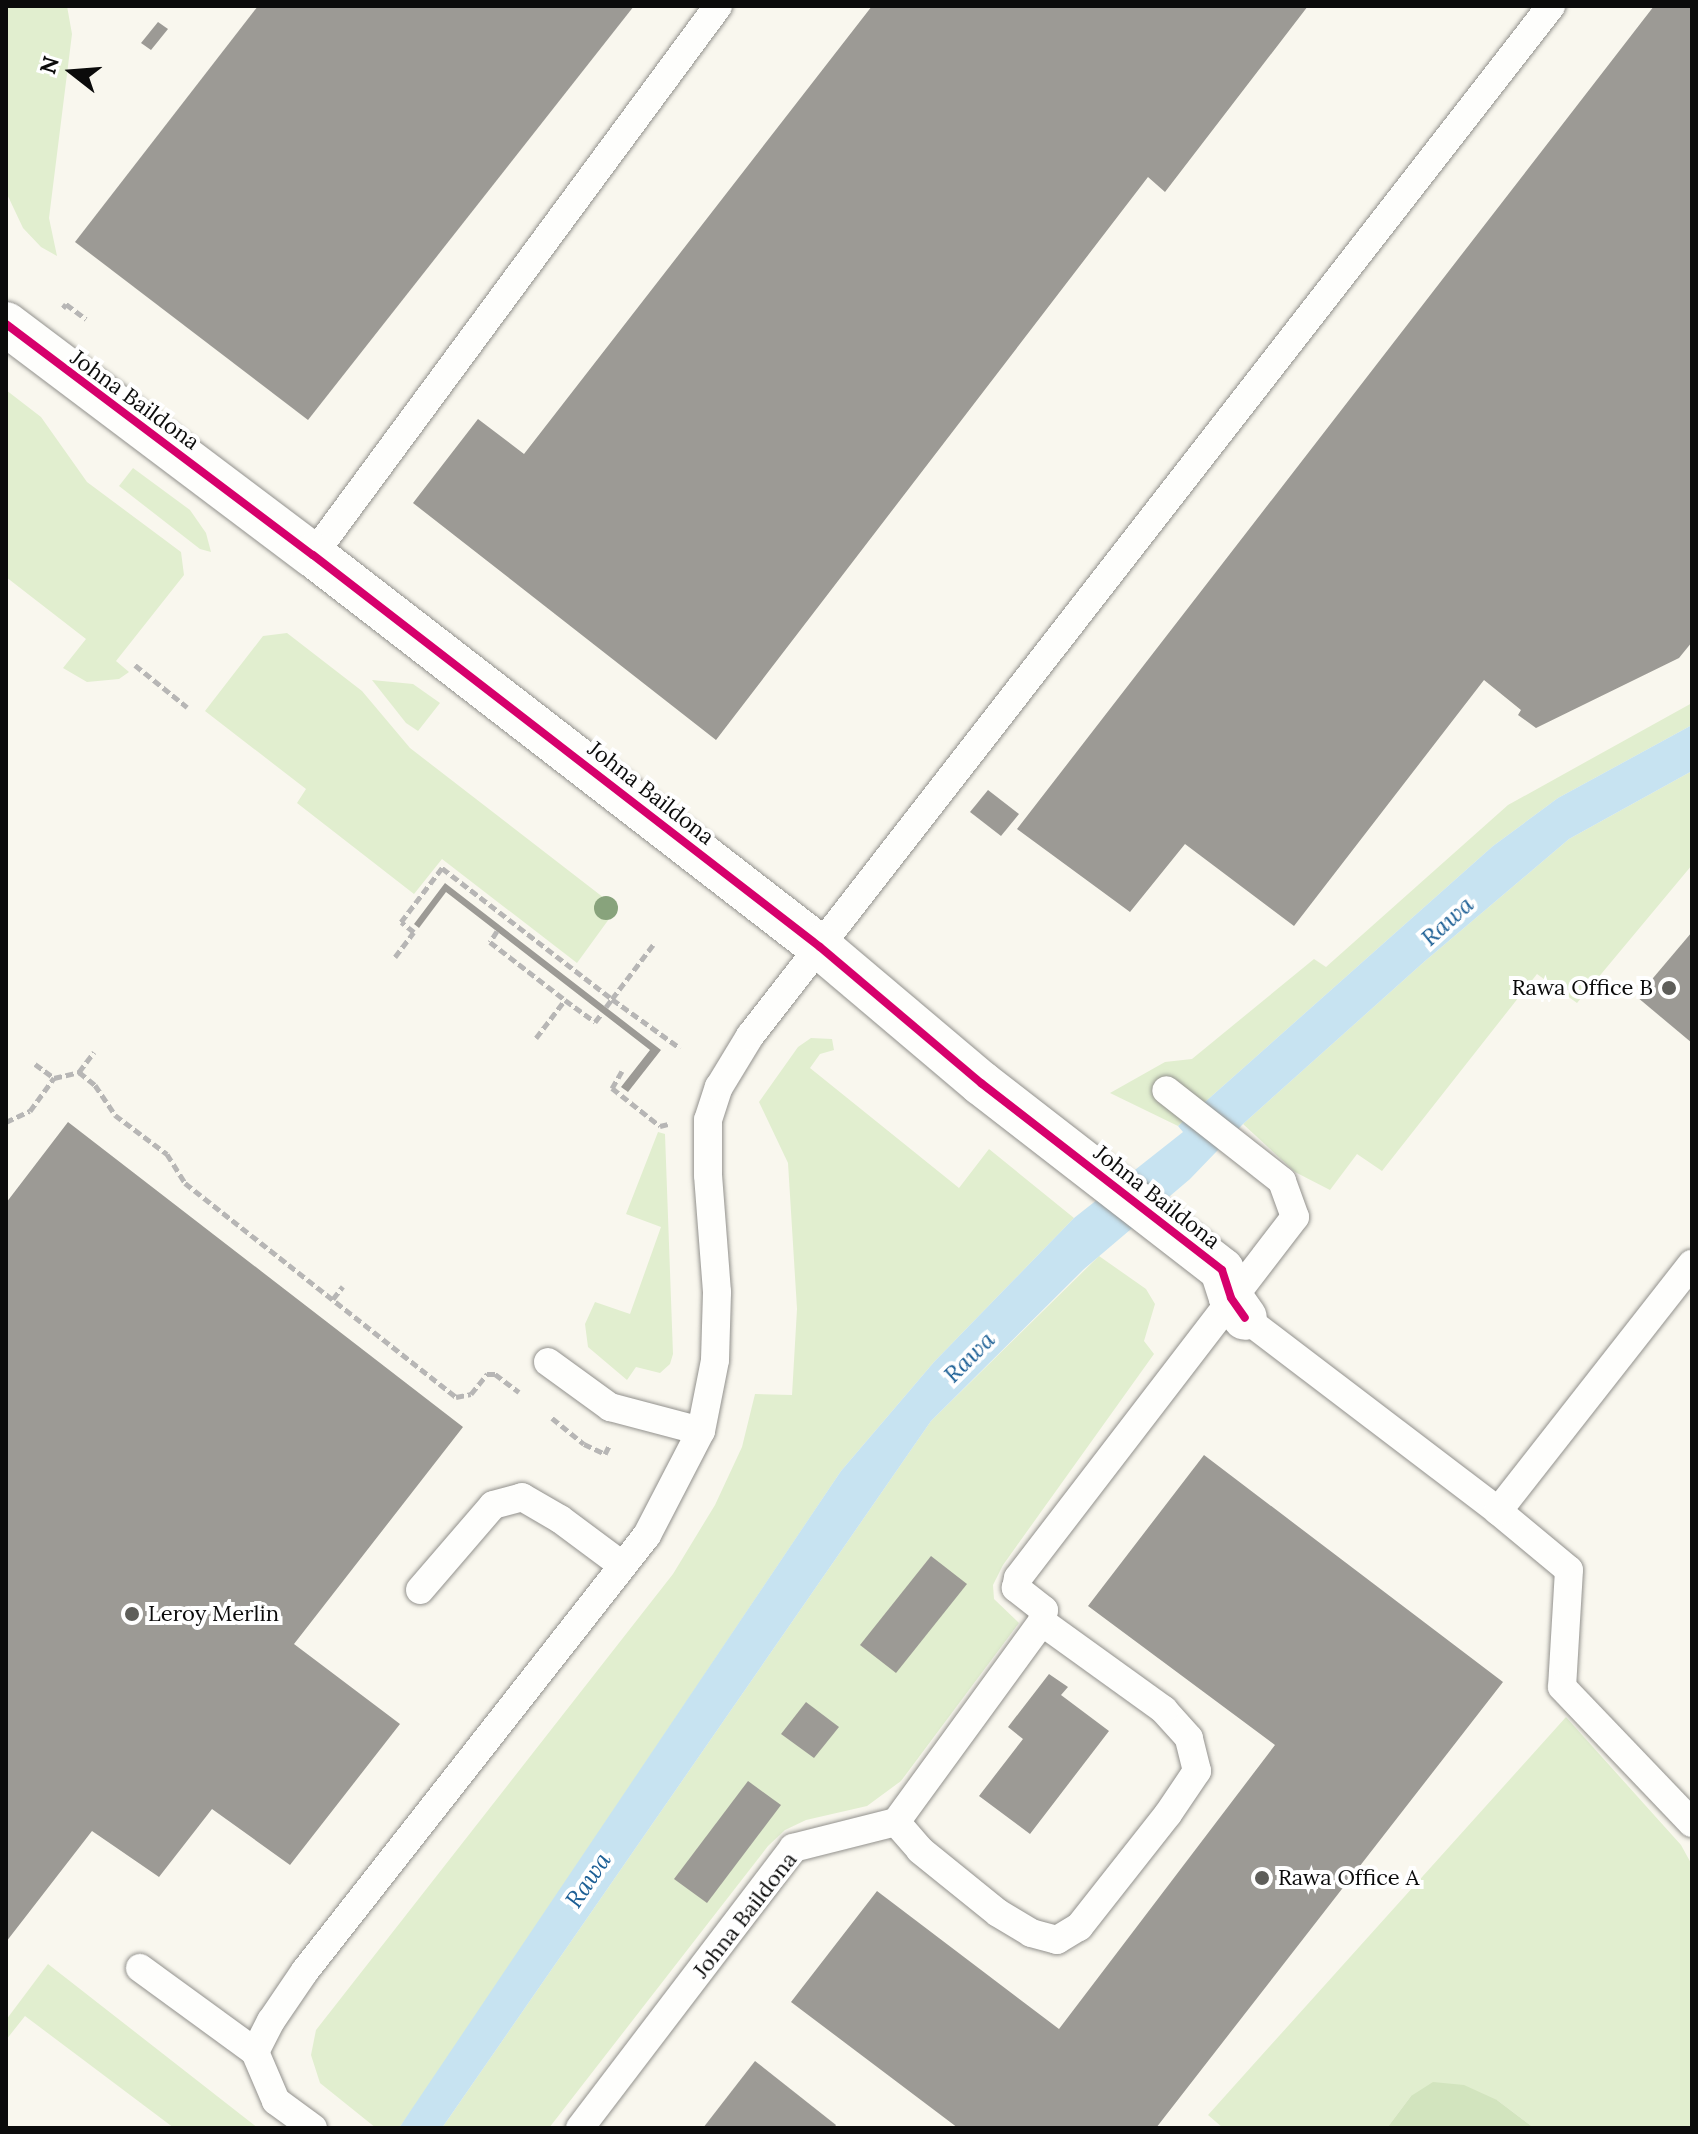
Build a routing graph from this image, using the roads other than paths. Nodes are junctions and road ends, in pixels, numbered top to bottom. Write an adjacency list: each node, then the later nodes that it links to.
1 (718, 6): 4 (lane)
2 (1551, 6): 5 (lane)
3 (6, 324): 4 (street, Johna Baildona)
4 (313, 555): 5 (street, Johna Baildona)
5 (820, 947): 8 (street, Johna Baildona); 10 (lane)
6 (1166, 1090): 8 (lane)
7 (1692, 1264): 11 (lane)
8 (1238, 1308): 11 (lane); 14 (lane)
9 (548, 1362): 10 (lane)
10 (701, 1431): 12 (lane)
11 (1498, 1511): 16 (lane)
12 (622, 1565): 13 (lane); 18 (lane)
13 (420, 1590)
14 (1042, 1622): 15 (lane); 15 (lane)
15 (896, 1822): 20 (lane, Johna Baildona)
16 (1692, 1823)
17 (140, 1968): 18 (lane)
18 (255, 2052): 19 (lane)
19 (313, 2128)
20 (580, 2128)

